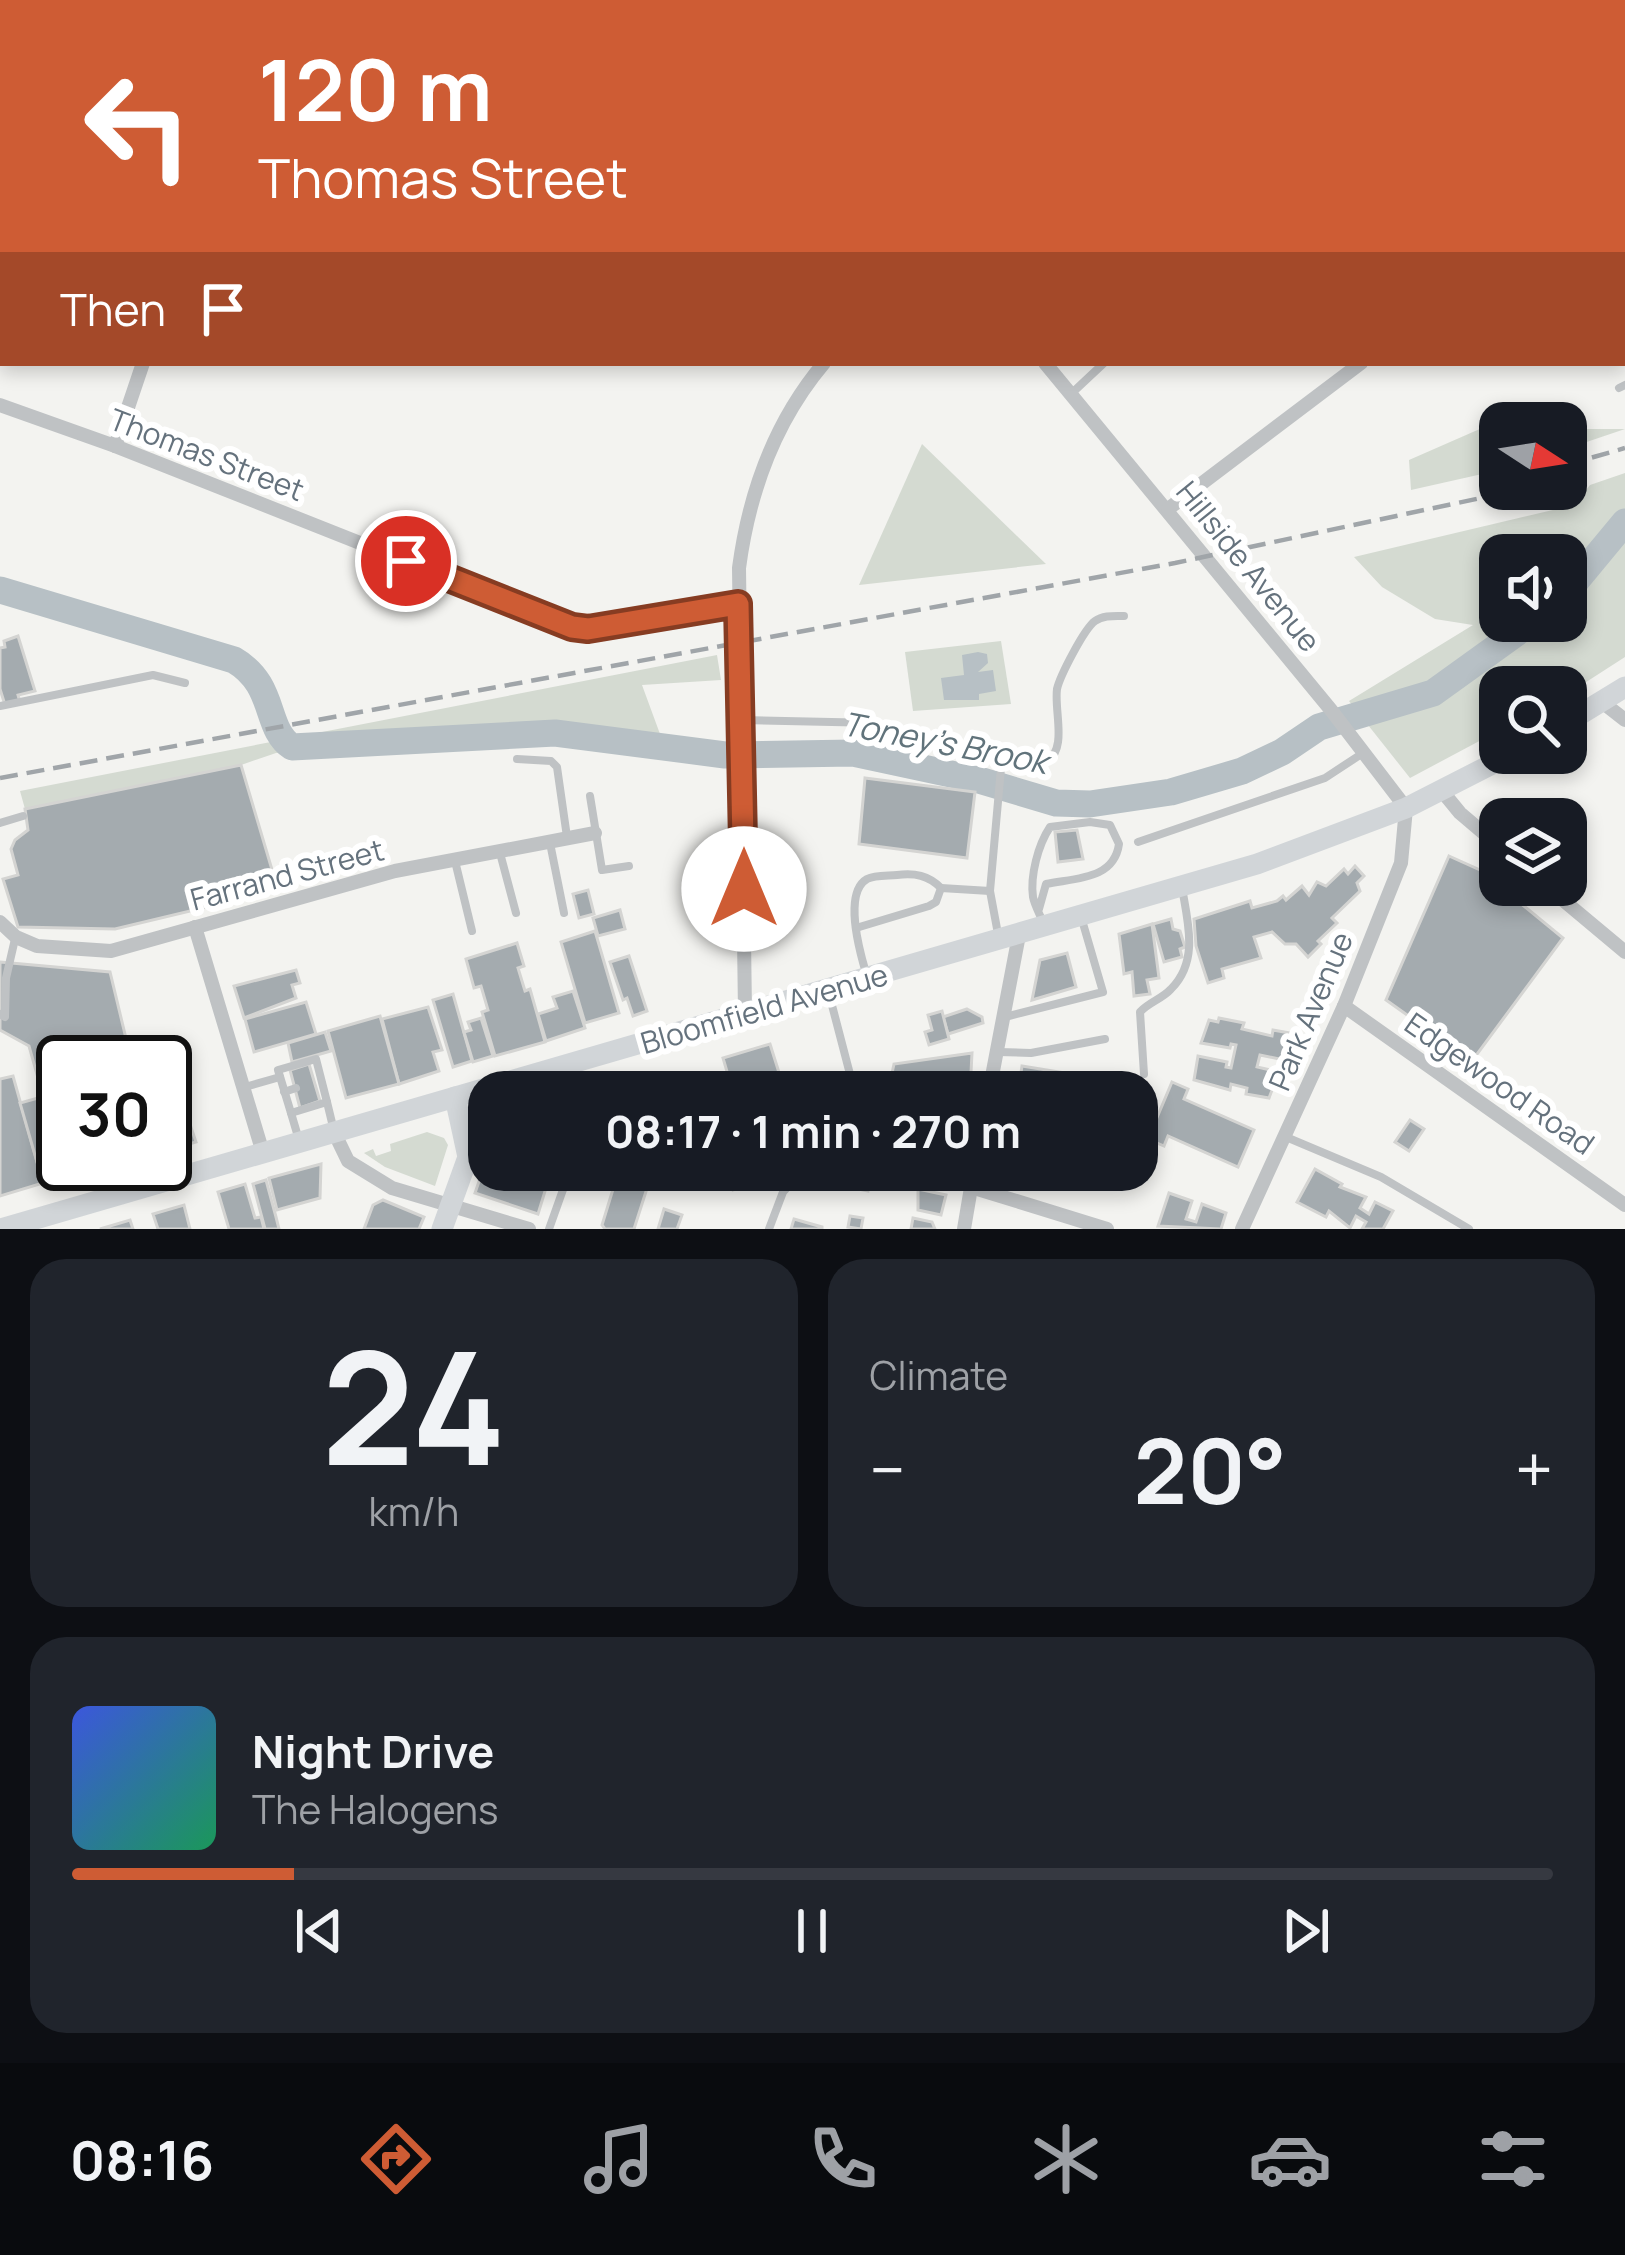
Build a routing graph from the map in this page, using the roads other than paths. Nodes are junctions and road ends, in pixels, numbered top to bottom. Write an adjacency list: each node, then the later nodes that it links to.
1 (142, 366): 8 (street)
2 (822, 366): 10 (street)
3 (1048, 366): 6 (street, Hillside Avenue)
4 (1101, 366): 6 (lane)
5 (1357, 366): 9 (street)
6 (1071, 394): 9 (street, Hillside Avenue)
7 (0, 406): 8 (street, Thomas Street)
8 (115, 446): 10 (street, Thomas Street)
9 (1168, 509): 19 (street, Hillside Avenue)
10 (738, 604): 17 (street)
11 (1124, 616): 20 (lane)
12 (184, 683): 15 (lane)
13 (1625, 687): 14 (main road)
14 (1601, 702): 16 (main road); 18 (street)
15 (0, 706)
16 (1587, 710)
17 (742, 720): 20 (lane); 55 (street)
18 (1625, 720)
19 (1364, 752): 25 (street, Hillside Avenue); 32 (lane)
20 (1002, 757): 38 (lane)
21 (517, 759): 30 (lane)
22 (1479, 771): 23 (main road, Bloomfield Avenue)
23 (1442, 791): 25 (main road, Bloomfield Avenue); 28 (street)
24 (590, 796): 29 (lane)
25 (1406, 808): 36 (main road, Bloomfield Avenue); 54 (street, Park Avenue)
26 (23, 816): 27 (lane)
27 (0, 823)
28 (1479, 829)
29 (595, 832): 30 (street, Farrand Street); 35 (lane)
30 (567, 838): 31 (street, Farrand Street)
31 (550, 842): 33 (street, Farrand Street); 41 (lane)
32 (1138, 842)
33 (499, 851): 34 (street, Farrand Street); 40 (lane)
34 (455, 860): 45 (street, Farrand Street); 47 (lane)
35 (629, 866)
36 (1182, 886): 42 (main road, Bloomfield Avenue); 63 (lane)
37 (941, 888): 38 (lane); 46 (lane); 46 (lane)
38 (989, 891): 49 (lane)
39 (1570, 906): 50 (street)
40 (516, 913)
41 (564, 913)
42 (1081, 916): 43 (main road, Bloomfield Avenue); 57 (lane)
43 (1042, 918): 43 (lane); 49 (main road, Bloomfield Avenue)
44 (0, 922): 48 (street)
45 (195, 927): 48 (street, Farrand Street); 65 (street)
46 (856, 928): 52 (lane)
47 (472, 931)
48 (16, 937): 51 (lane)
49 (1009, 937): 52 (main road, Bloomfield Avenue); 57 (street)
50 (1625, 952)
51 (3, 978): 56 (lane)
52 (867, 978): 53 (main road, Bloomfield Avenue)
53 (828, 989): 55 (main road, Bloomfield Avenue); 61 (lane)
54 (1344, 1006): 75 (street, Park Avenue); 83 (street, Edgewood Road)
55 (745, 1012): 60 (main road, Bloomfield Avenue)
56 (2, 1018)
57 (1003, 1018): 59 (street)
58 (1106, 1039): 59 (lane)
59 (997, 1052): 62 (street)
60 (565, 1071)
61 (849, 1071)
62 (993, 1071)
63 (1144, 1071)
64 (280, 1078): 65 (lane); 67 (lane); 70 (lane)
65 (243, 1088): 77 (street)
66 (296, 1088): 67 (lane)
67 (284, 1092): 71 (lane)
68 (468, 1095): 69 (main road, Bloomfield Avenue)
69 (455, 1097): 72 (main road, Bloomfield Avenue); 74 (main road)
70 (327, 1102): 71 (lane); 72 (lane)
71 (291, 1113): 76 (lane)
72 (334, 1132): 76 (main road, Bloomfield Avenue); 82 (street)
73 (468, 1135): 74 (lane)
74 (465, 1136): 82 (main road)
75 (1284, 1137): 91 (street, Park Avenue); 92 (lane)
76 (300, 1142): 77 (main road, Bloomfield Avenue)
77 (263, 1153): 84 (main road, Bloomfield Avenue)
78 (563, 1191): 87 (lane)
79 (784, 1191): 88 (lane)
80 (970, 1191): 89 (street)
81 (984, 1191): 90 (street)
82 (452, 1203): 85 (main road); 86 (street)
83 (1625, 1205)
84 (1, 1229)
85 (442, 1229)
86 (529, 1229)
87 (549, 1229)
88 (769, 1229)
89 (964, 1229)
90 (1107, 1229)
91 (1242, 1229)
92 (1469, 1229)

